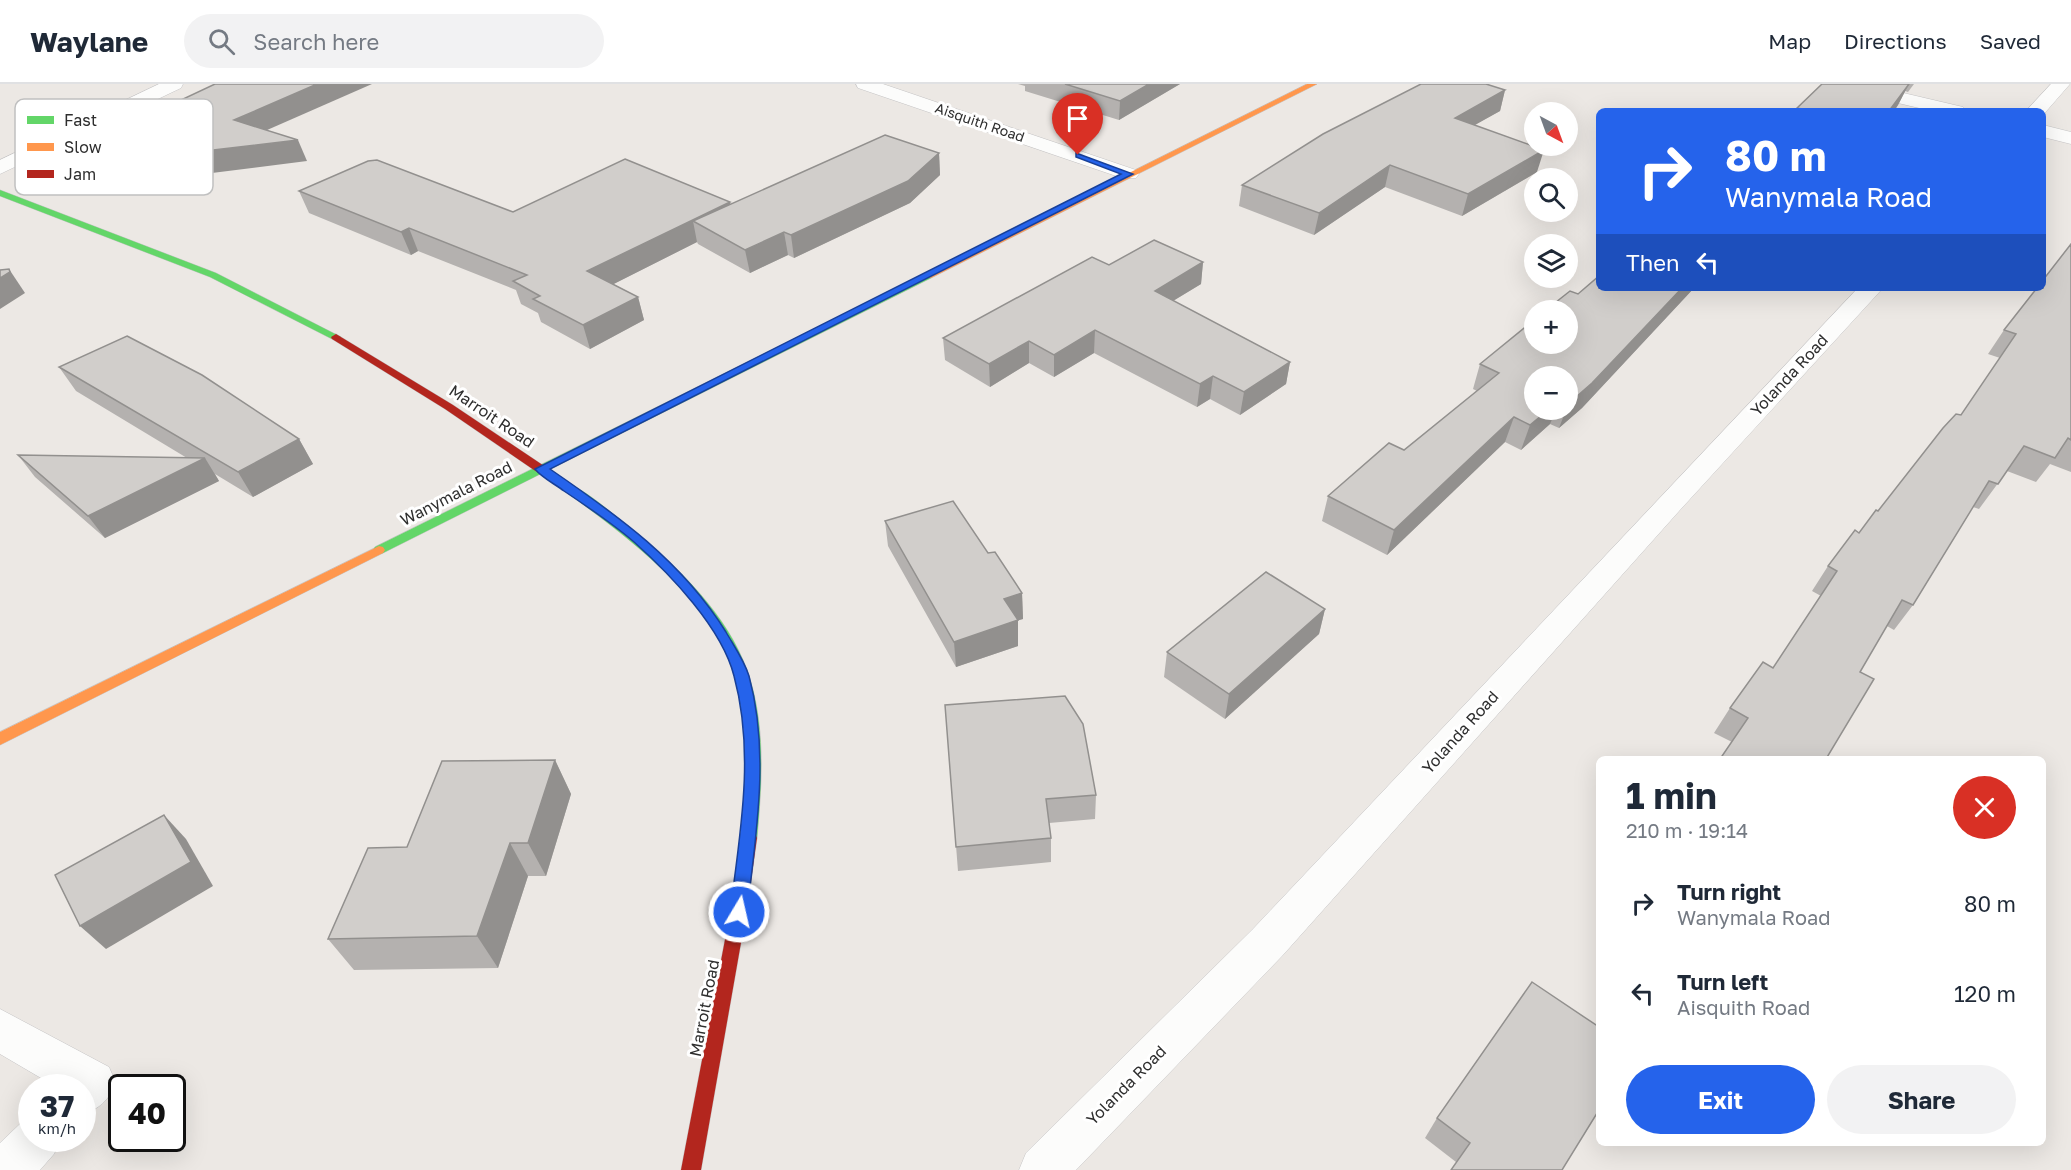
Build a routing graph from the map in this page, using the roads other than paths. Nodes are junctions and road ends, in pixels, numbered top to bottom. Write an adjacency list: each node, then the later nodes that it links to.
1 (174, 84): 6 (street)
2 (865, 84): 13 (street, Aisquith Road)
3 (1313, 84): 13 (street, Wanymala Road)
4 (1841, 84): 7 (street)
5 (2061, 84): 8 (street)
6 (143, 99)
7 (1943, 108)
8 (2039, 108)
9 (2046, 132): 10 (street)
10 (2071, 138)
11 (15, 161): 12 (street)
12 (0, 168)
13 (1129, 174): 16 (street, Wanymala Road)
14 (0, 193): 16 (street, Marroit Road)
15 (1868, 291): 23 (street, Yolanda Road)
16 (541, 469): 17 (street, Wanymala Road); 22 (street, Marroit Road)
17 (0, 739)
18 (0, 1030): 19 (street)
19 (77, 1074)
20 (24, 1152): 21 (street)
21 (7, 1170)
22 (691, 1170)
23 (1043, 1170)

